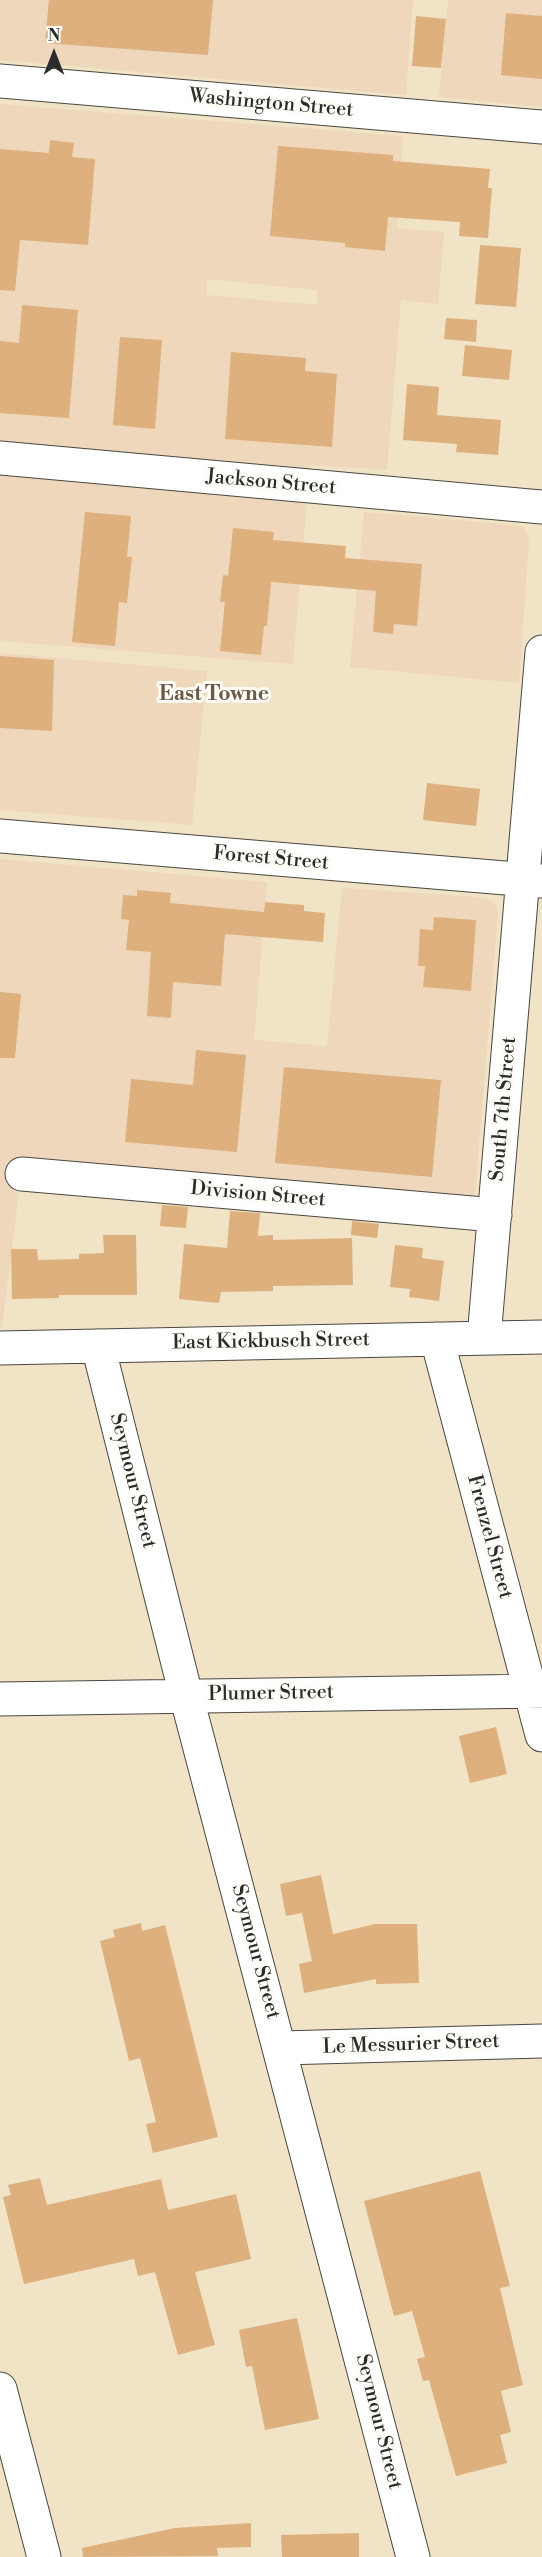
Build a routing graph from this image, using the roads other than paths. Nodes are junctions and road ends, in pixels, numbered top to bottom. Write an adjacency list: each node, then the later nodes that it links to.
1 (0, 81): 2 (street, Washington Street)
2 (542, 126)
3 (0, 458): 4 (street, Jackson Street)
4 (542, 507)
5 (542, 652): 7 (street, South 7th Street)
6 (0, 836): 7 (street, Forest Street)
7 (533, 880): 9 (street, South 7th Street)
8 (22, 1174): 9 (street, Division Street)
9 (495, 1215): 11 (street, South 7th Street)
10 (542, 1337): 11 (street, East Kickbusch Street)
11 (484, 1338): 12 (street, East Kickbusch Street)
12 (437, 1339): 13 (street, East Kickbusch Street); 15 (street, Frenzel Street)
13 (98, 1346): 14 (street, East Kickbusch Street); 16 (street, Seymour Street)
14 (0, 1348)
15 (536, 1691): 16 (street, Plumer Street); 18 (street, Frenzel Street)
16 (186, 1695): 17 (street, Plumer Street); 20 (street, Seymour Street)
17 (0, 1699)
18 (542, 1735)
19 (542, 2041): 20 (street, Le Messurier Street)
20 (281, 2048): 23 (street, Seymour Street)
21 (0, 2389): 22 (street)
22 (44, 2557)
23 (413, 2557)

